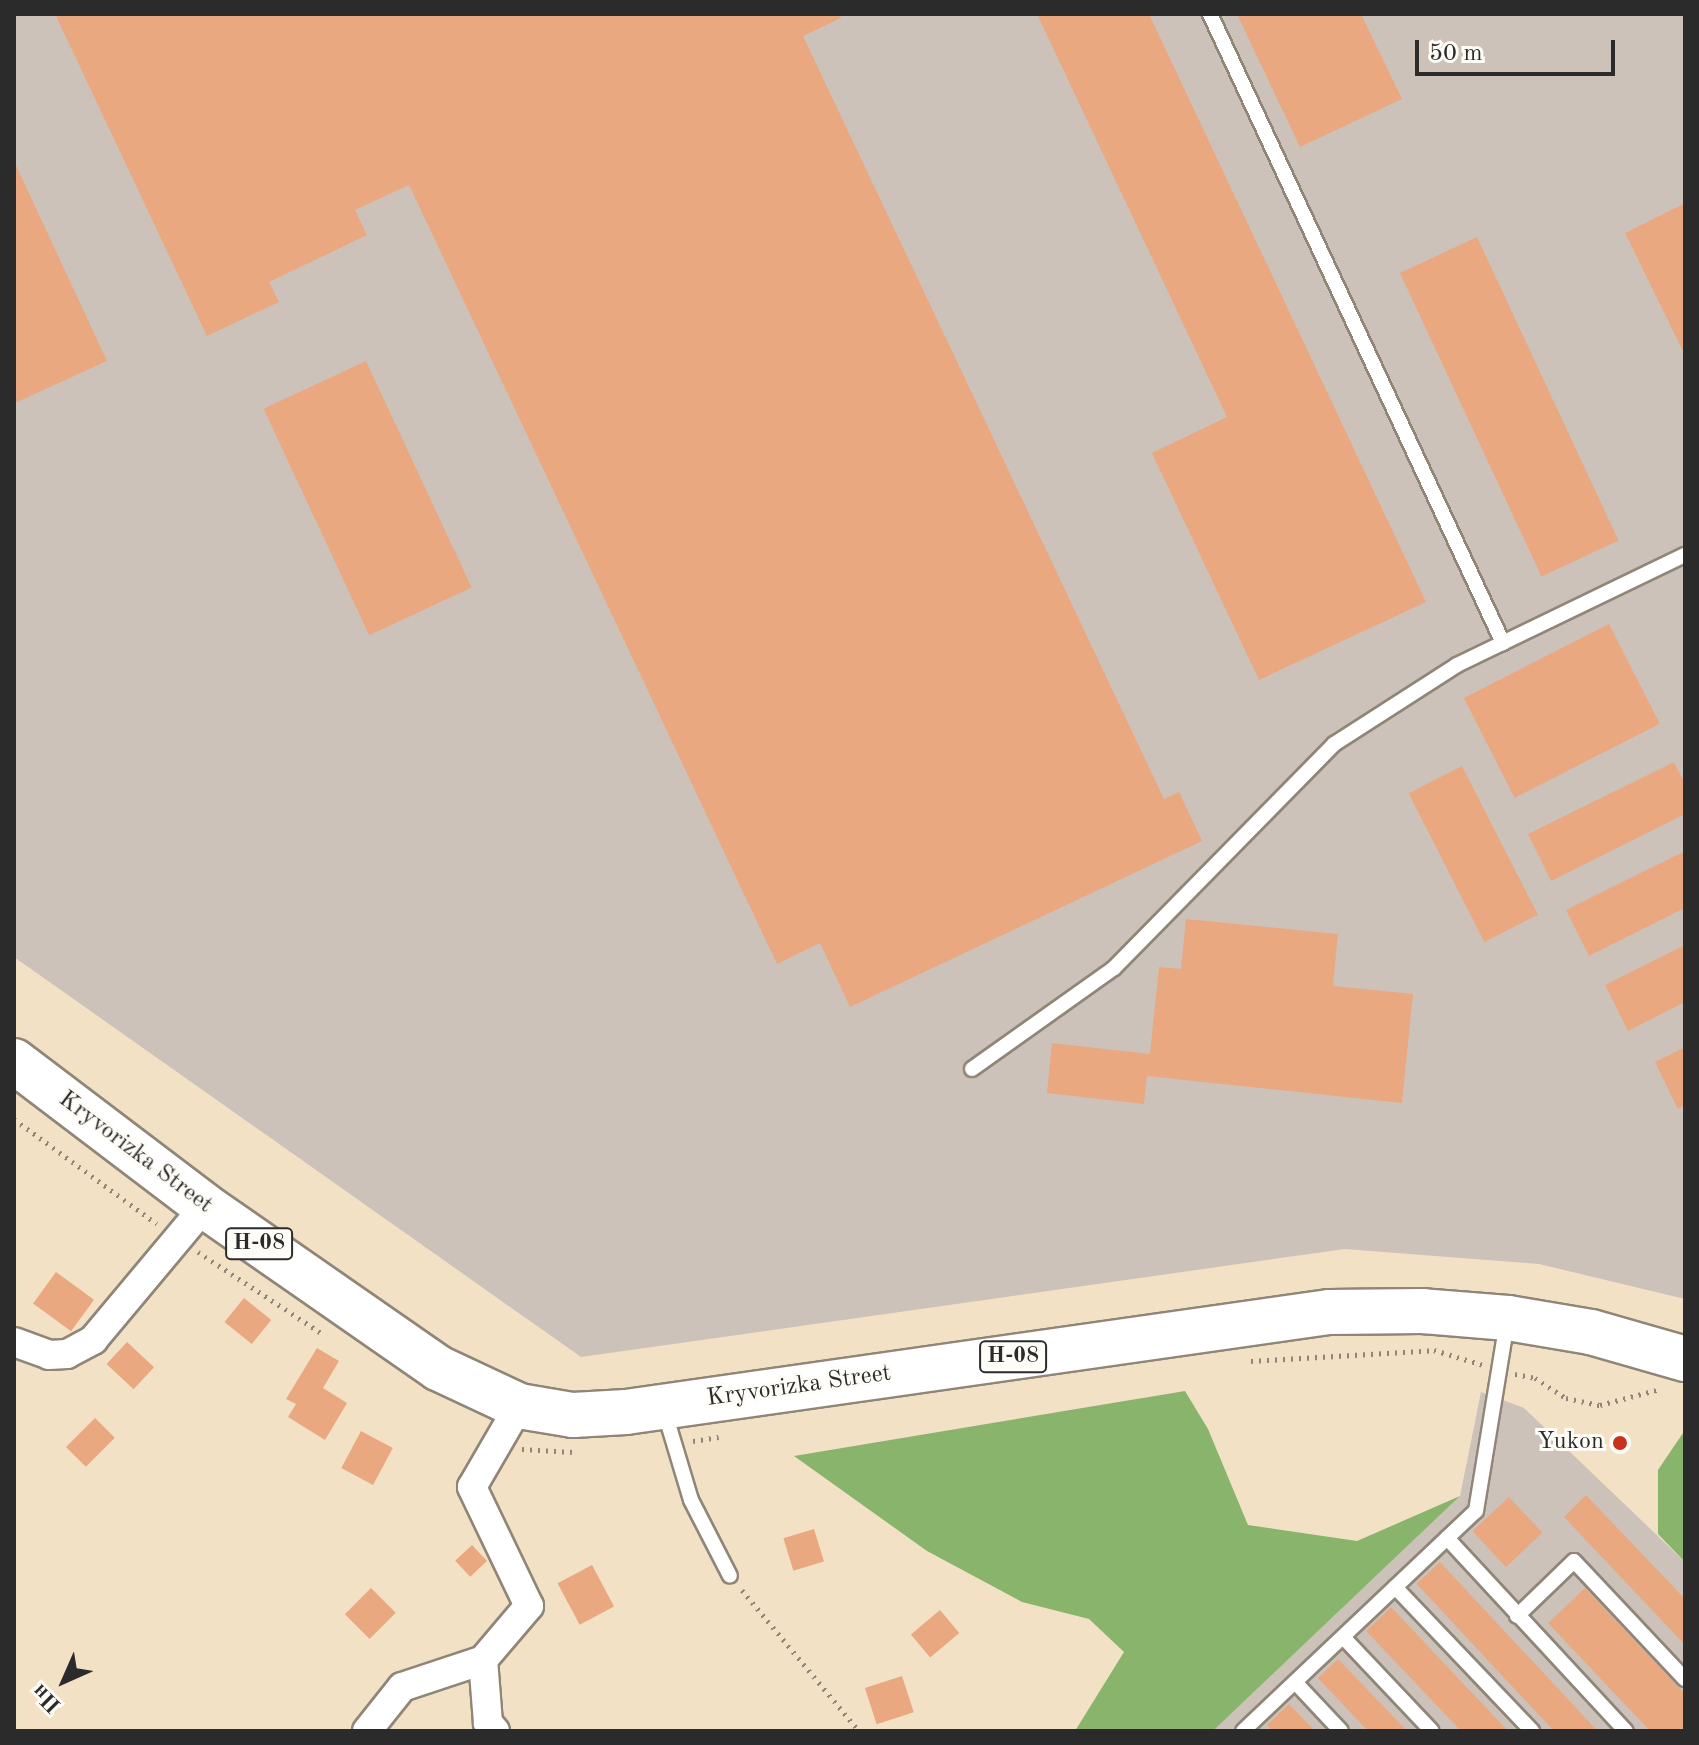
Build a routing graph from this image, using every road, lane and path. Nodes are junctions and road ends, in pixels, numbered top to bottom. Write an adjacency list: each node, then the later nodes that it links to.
1 (1210, 14): 3 (lane)
2 (1685, 555): 3 (lane)
3 (1503, 643): 5 (lane)
4 (14, 1061): 7 (main road, Kryvorizka Street / Н-08)
5 (972, 1069)
6 (14, 1119): 7 (path)
7 (192, 1223): 9 (street); 11 (main road, Kryvorizka Street / Н-08)
8 (1508, 1318): 10 (main road, Kryvorizka Street / Н-08); 12 (main road, Kryvorizka Street / Н-08); 13 (lane)
9 (14, 1342)
10 (1685, 1359)
11 (519, 1406): 12 (main road, Kryvorizka Street / Н-08); 18 (street)
12 (663, 1407): 14 (lane)
13 (1447, 1538): 15 (lane); 16 (lane)
14 (730, 1576): 23 (path)
15 (1395, 1587): 17 (lane); 27 (lane)
16 (1517, 1616): 19 (lane); 28 (lane)
17 (1343, 1637): 20 (lane); 26 (lane)
18 (483, 1660): 21 (street); 22 (street)
19 (1685, 1679)
20 (1295, 1682): 24 (lane); 25 (lane)
21 (367, 1731)
22 (495, 1731)
23 (859, 1731)
24 (1243, 1731)
25 (1341, 1731)
26 (1432, 1731)
27 (1532, 1731)
28 (1626, 1731)

